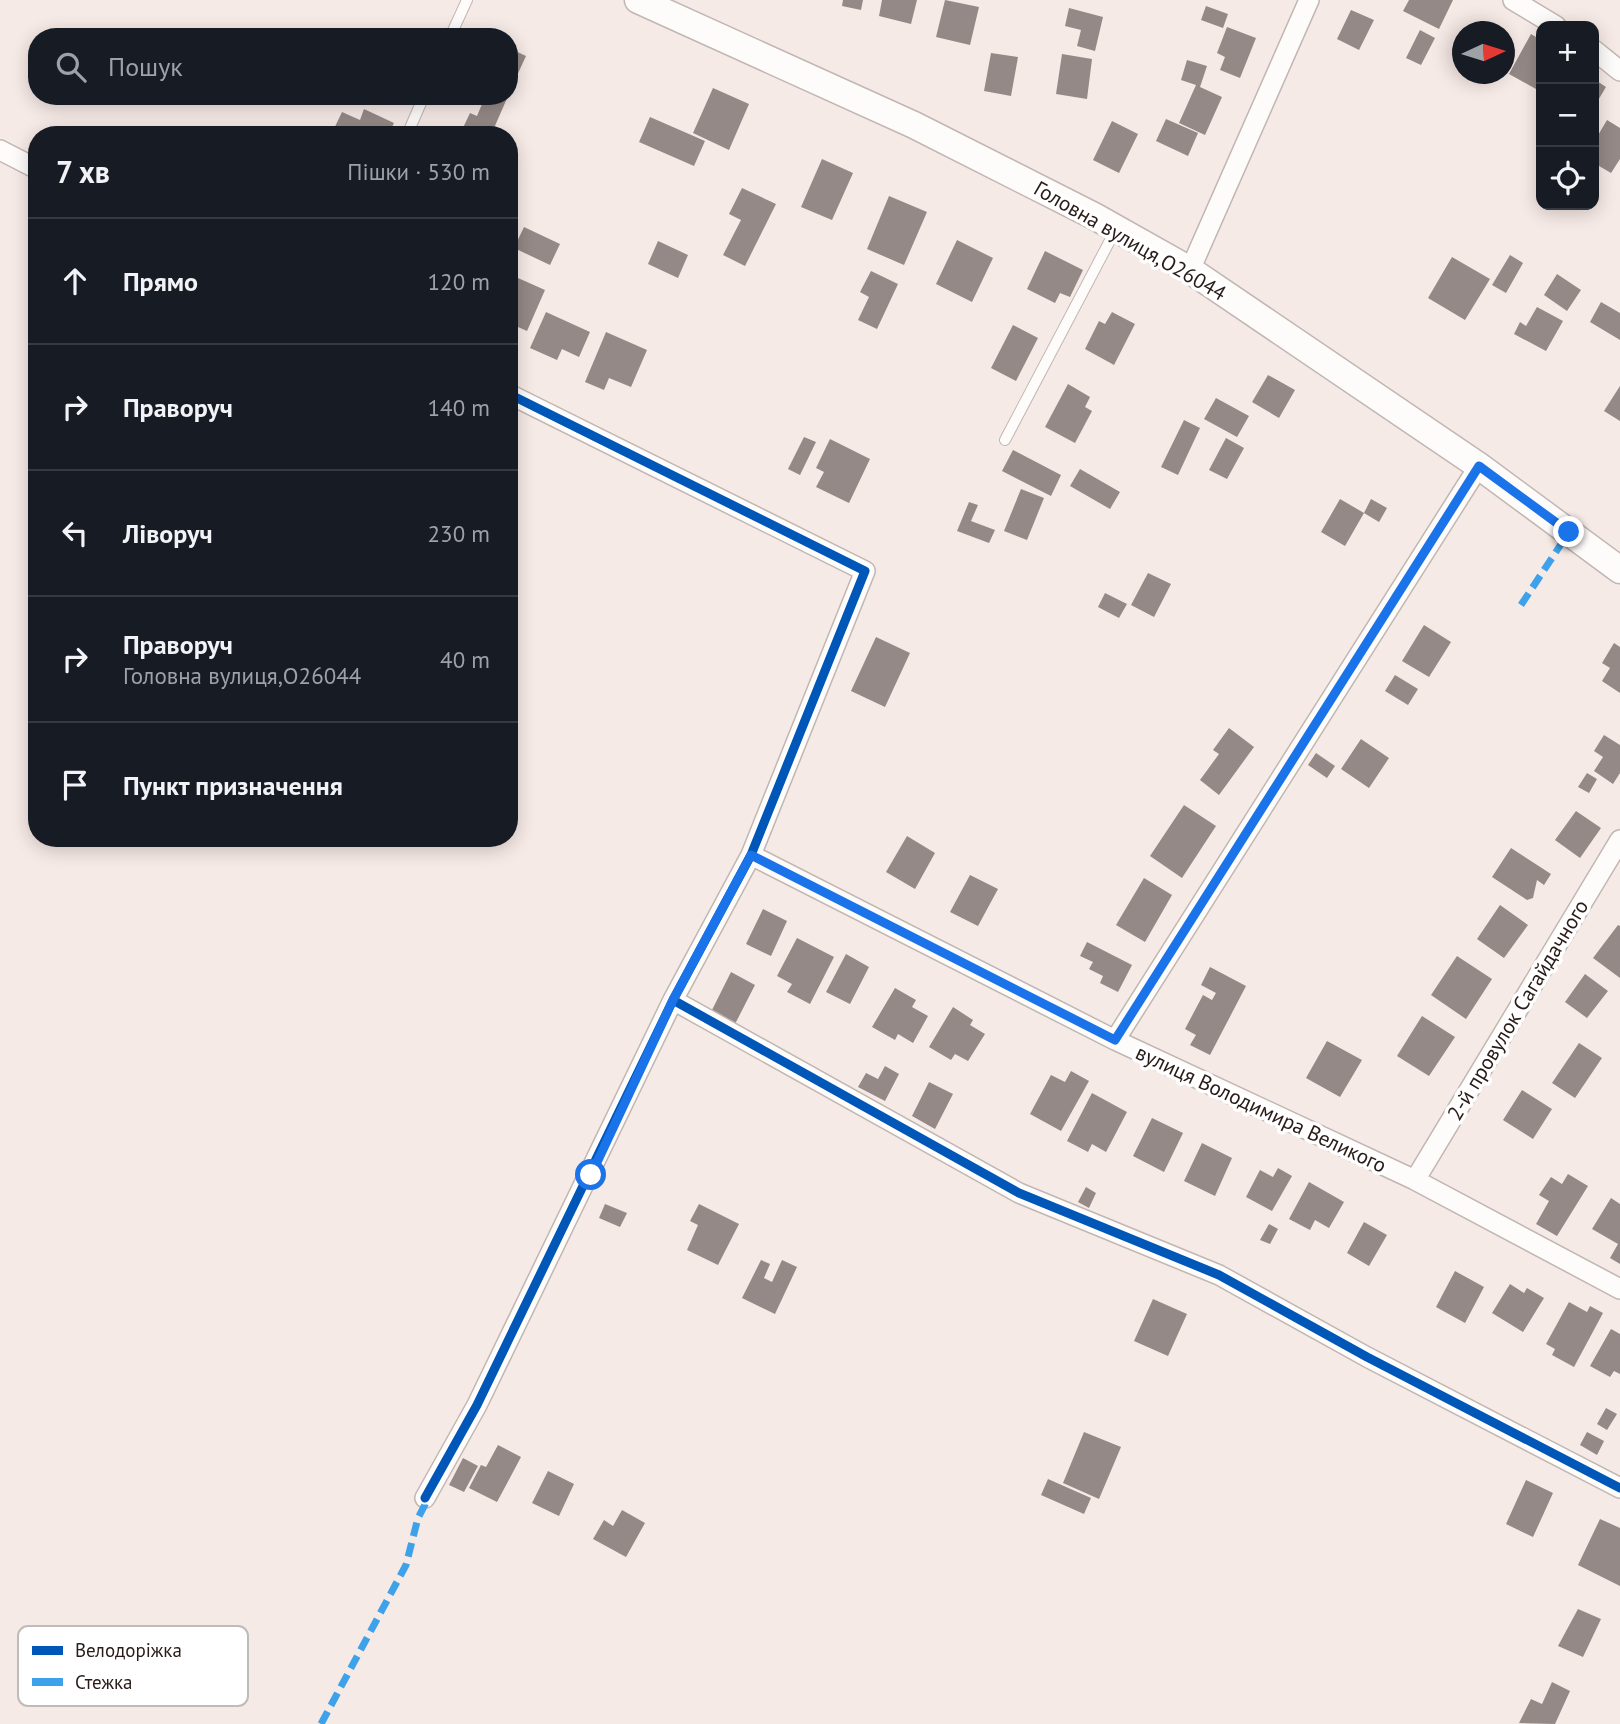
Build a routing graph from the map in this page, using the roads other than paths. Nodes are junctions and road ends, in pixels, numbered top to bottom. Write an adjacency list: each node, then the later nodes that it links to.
1 (467, 0): 6 (lane)
2 (638, 0): 13 (main road, Головна вулиця,О26044)
3 (1309, 0): 14 (street)
4 (1513, 0): 5 (street)
5 (1548, 21)
6 (454, 28)
7 (1599, 54): 8 (street)
8 (1620, 71)
9 (420, 105): 10 (lane)
10 (411, 126)
11 (0, 150): 12 (street)
12 (28, 164)
13 (1116, 229): 14 (main road, Головна вулиця,О26044); 16 (lane)
14 (1191, 270): 17 (main road, Головна вулиця,О26044)
15 (518, 398): 20 (street)
16 (1005, 440)
17 (1479, 466): 18 (main road, Головна вулиця,О26044); 22 (street)
18 (1620, 570)
19 (1620, 840): 23 (street, 2-й провулок Сагайдачного)
20 (751, 855): 21 (street); 22 (street, вулиця Володимира Великого)
21 (673, 1000): 25 (street); 26 (street)
22 (1115, 1040): 23 (street, вулиця Володимира Великого)
23 (1415, 1180): 24 (street, вулиця Володимира Великого)
24 (1620, 1289)
25 (1620, 1488)
26 (425, 1497)

